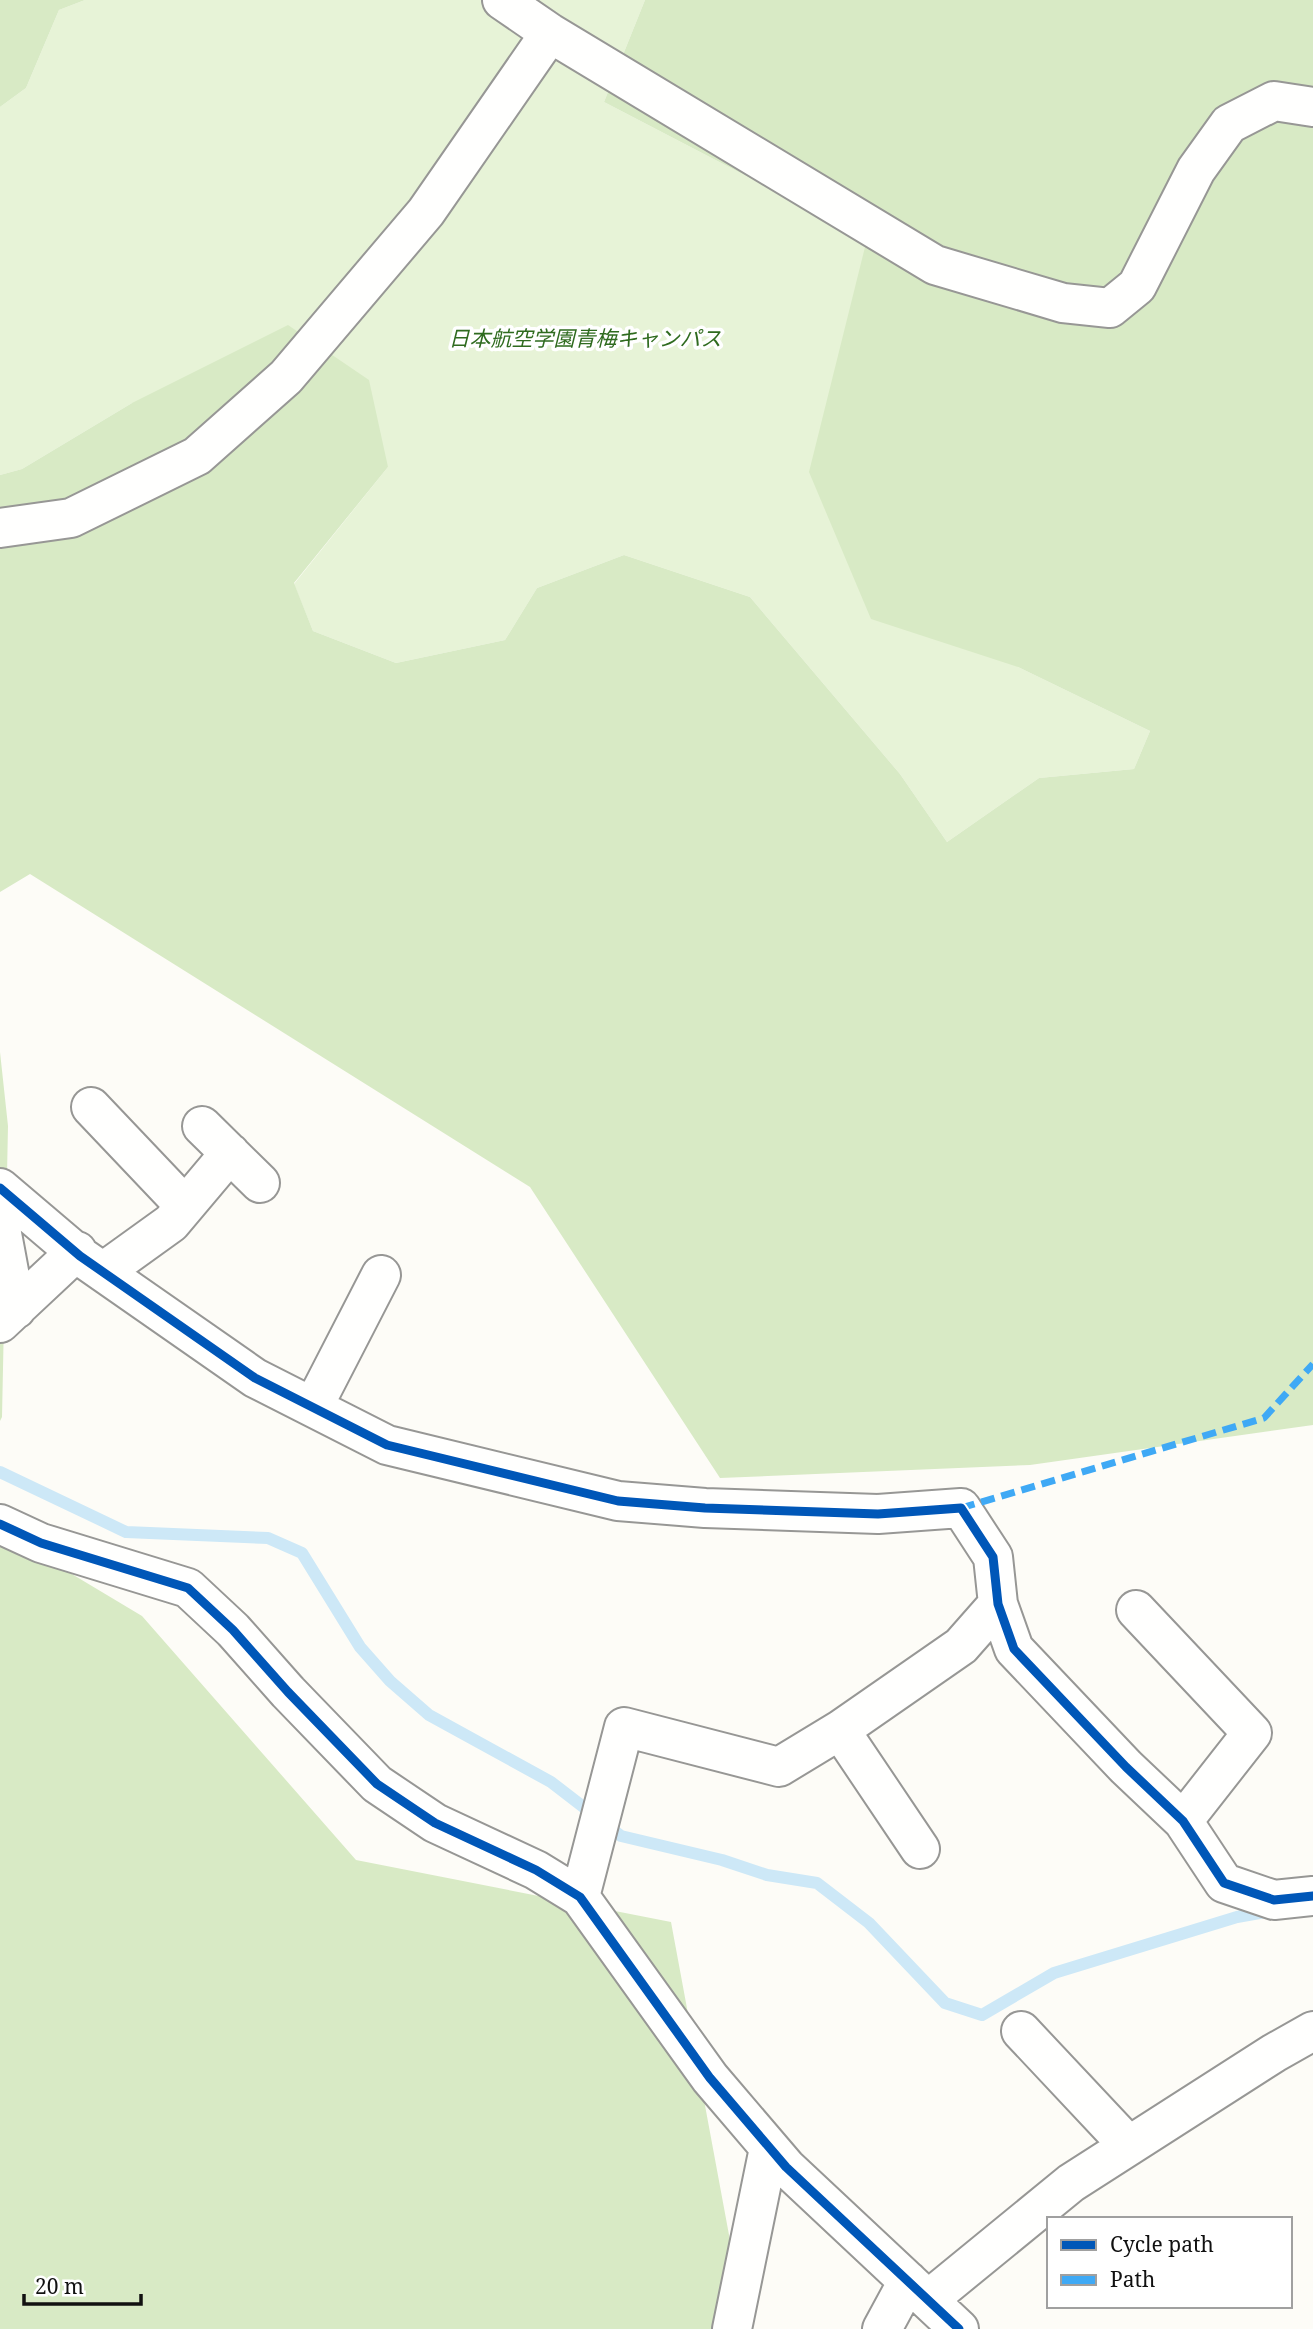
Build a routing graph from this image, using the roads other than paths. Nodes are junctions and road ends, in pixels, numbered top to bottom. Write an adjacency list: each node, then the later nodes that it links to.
1 (502, 0): 2 (street)
2 (550, 33): 3 (street); 4 (street)
3 (1313, 107)
4 (0, 528)
5 (91, 1107): 10 (street)
6 (202, 1126): 7 (street)
7 (230, 1153): 8 (street); 10 (street)
8 (260, 1183)
9 (0, 1188): 12 (street)
10 (185, 1206): 12 (street)
11 (0, 1223): 14 (street)
12 (90, 1262): 14 (street); 15 (street)
13 (382, 1275): 15 (street)
14 (8, 1316)
15 (313, 1407): 17 (street)
16 (0, 1524): 23 (street)
17 (998, 1604): 19 (street); 20 (street)
18 (1136, 1610): 20 (street)
19 (840, 1730): 21 (street); 23 (street)
20 (1183, 1821): 22 (street)
21 (920, 1849)
22 (1313, 1896)
23 (580, 1897): 27 (street)
24 (1021, 2031): 26 (street)
25 (1313, 2031): 26 (street)
26 (1129, 2146): 28 (street)
27 (769, 2148): 28 (street); 29 (street)
28 (918, 2290): 30 (street); 31 (street)
29 (733, 2329)
30 (881, 2329)
31 (959, 2329)

